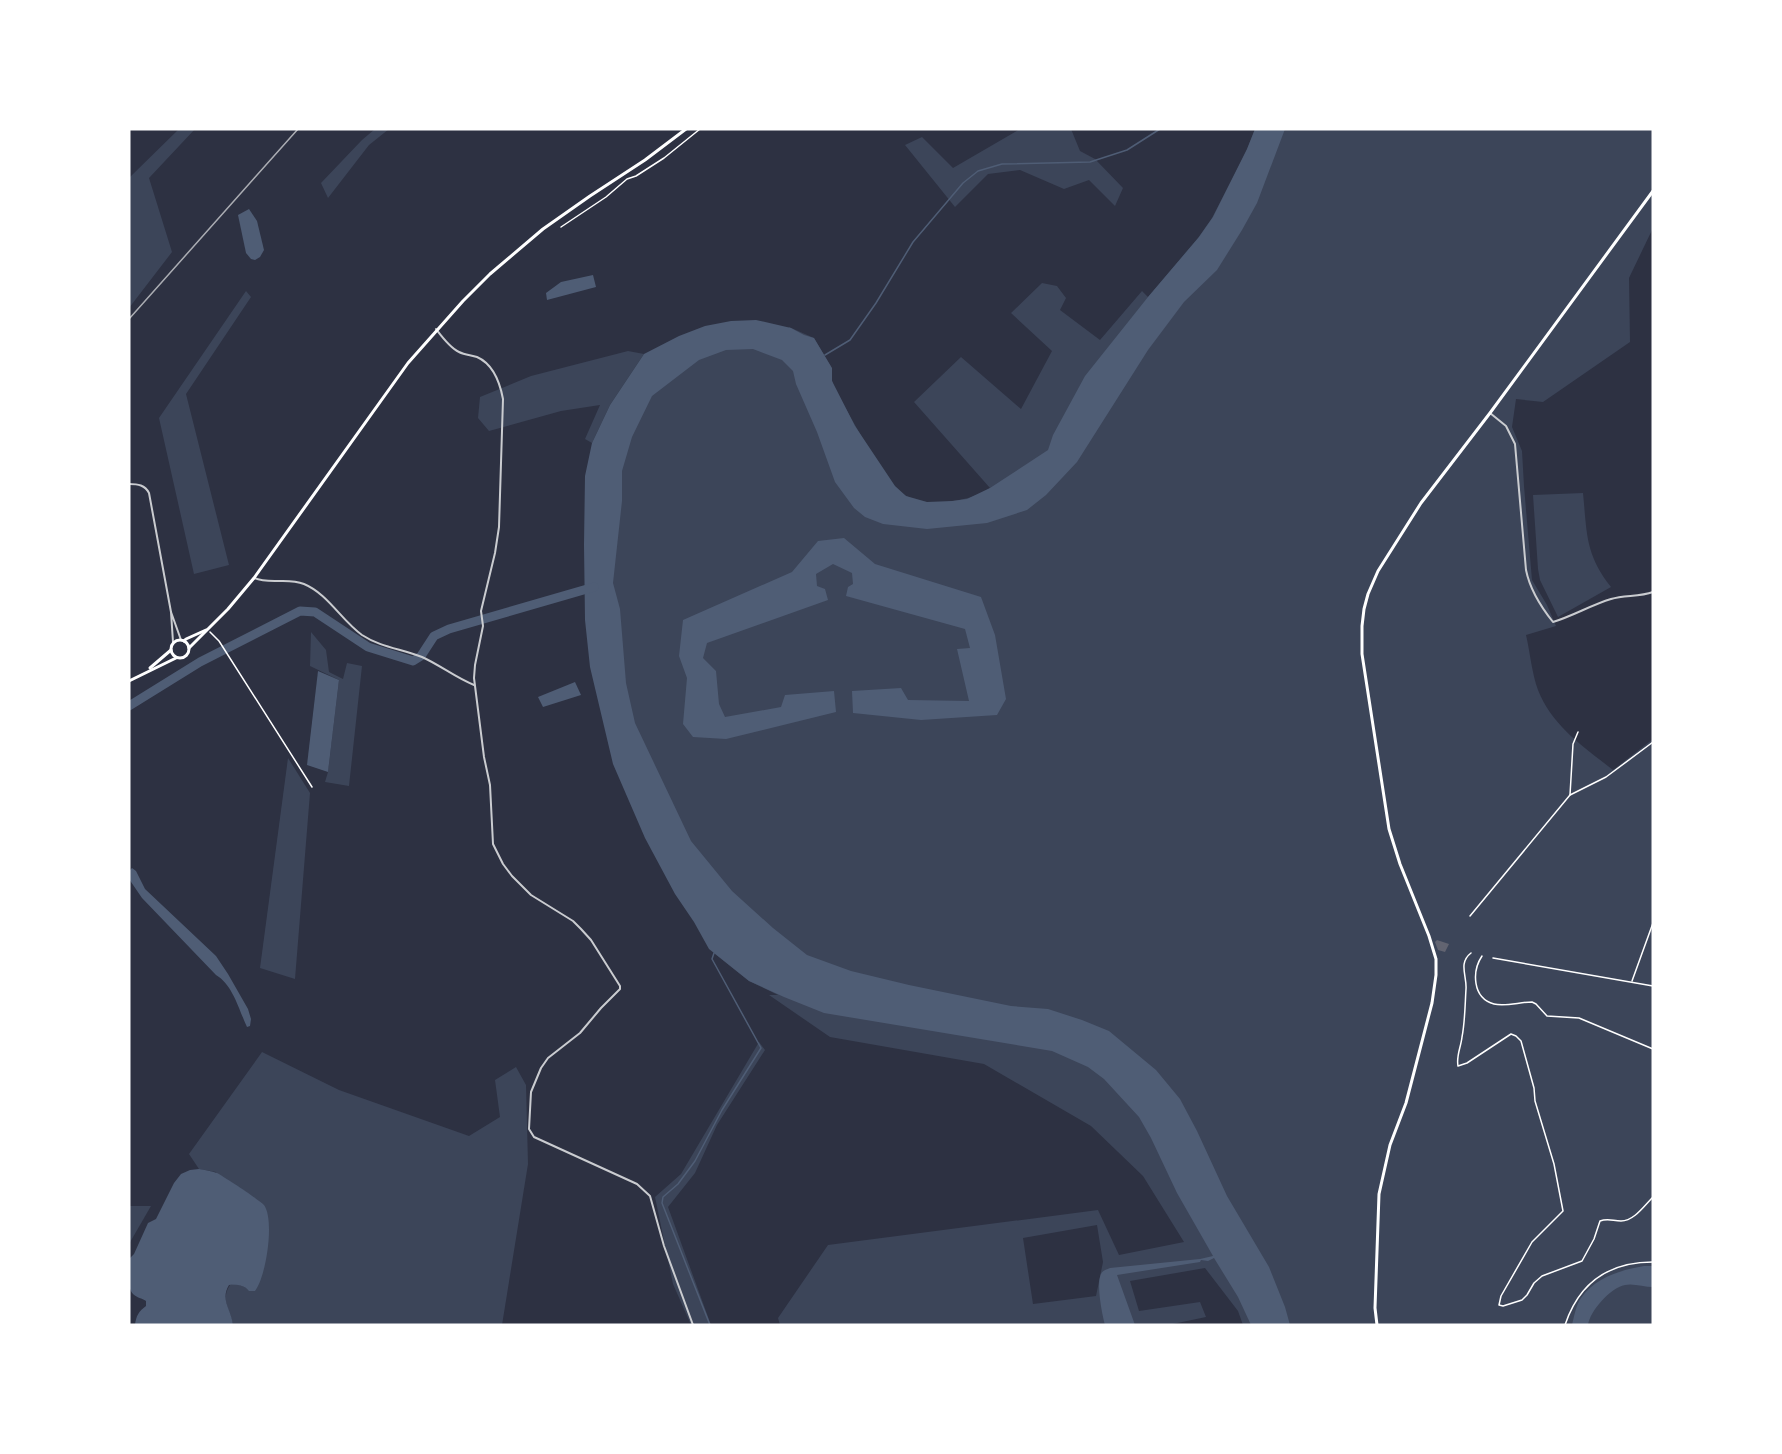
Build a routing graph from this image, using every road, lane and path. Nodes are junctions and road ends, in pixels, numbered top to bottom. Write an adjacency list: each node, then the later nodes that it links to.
1 (686, 129): 5 (main road)
2 (700, 129): 4 (path)
3 (1653, 191): 6 (main road)
4 (561, 228)
5 (436, 329): 8 (main road); 19 (street)
6 (1490, 413): 9 (street); 35 (main road)
7 (129, 484): 10 (street)
8 (254, 578): 11 (main road); 19 (street)
9 (1653, 592)
10 (171, 612): 12 (street); 13 (street)
11 (207, 629): 12 (main road); 14 (main road); 22 (path)
12 (183, 640): 13 (main road); 14 (main road)
13 (173, 642): 15 (main road)
14 (189, 648): 16 (main road)
15 (171, 650): 16 (main road); 17 (main road)
16 (177, 657): 17 (main road)
17 (144, 673): 18 (main road)
18 (129, 681)
19 (475, 686): 34 (street)
20 (1578, 732): 23 (path)
21 (1653, 742): 23 (path)
22 (312, 787)
23 (1570, 795): 24 (path)
24 (1470, 916)
25 (1653, 923): 29 (path)
26 (1471, 953): 32 (path)
27 (1482, 956): 31 (path)
28 (1493, 958): 29 (path)
29 (1631, 982): 30 (path)
30 (1653, 986)
31 (1653, 1049)
32 (1653, 1197)
33 (1653, 1262): 36 (path)
34 (693, 1325)
35 (1377, 1325)
36 (1566, 1325)

